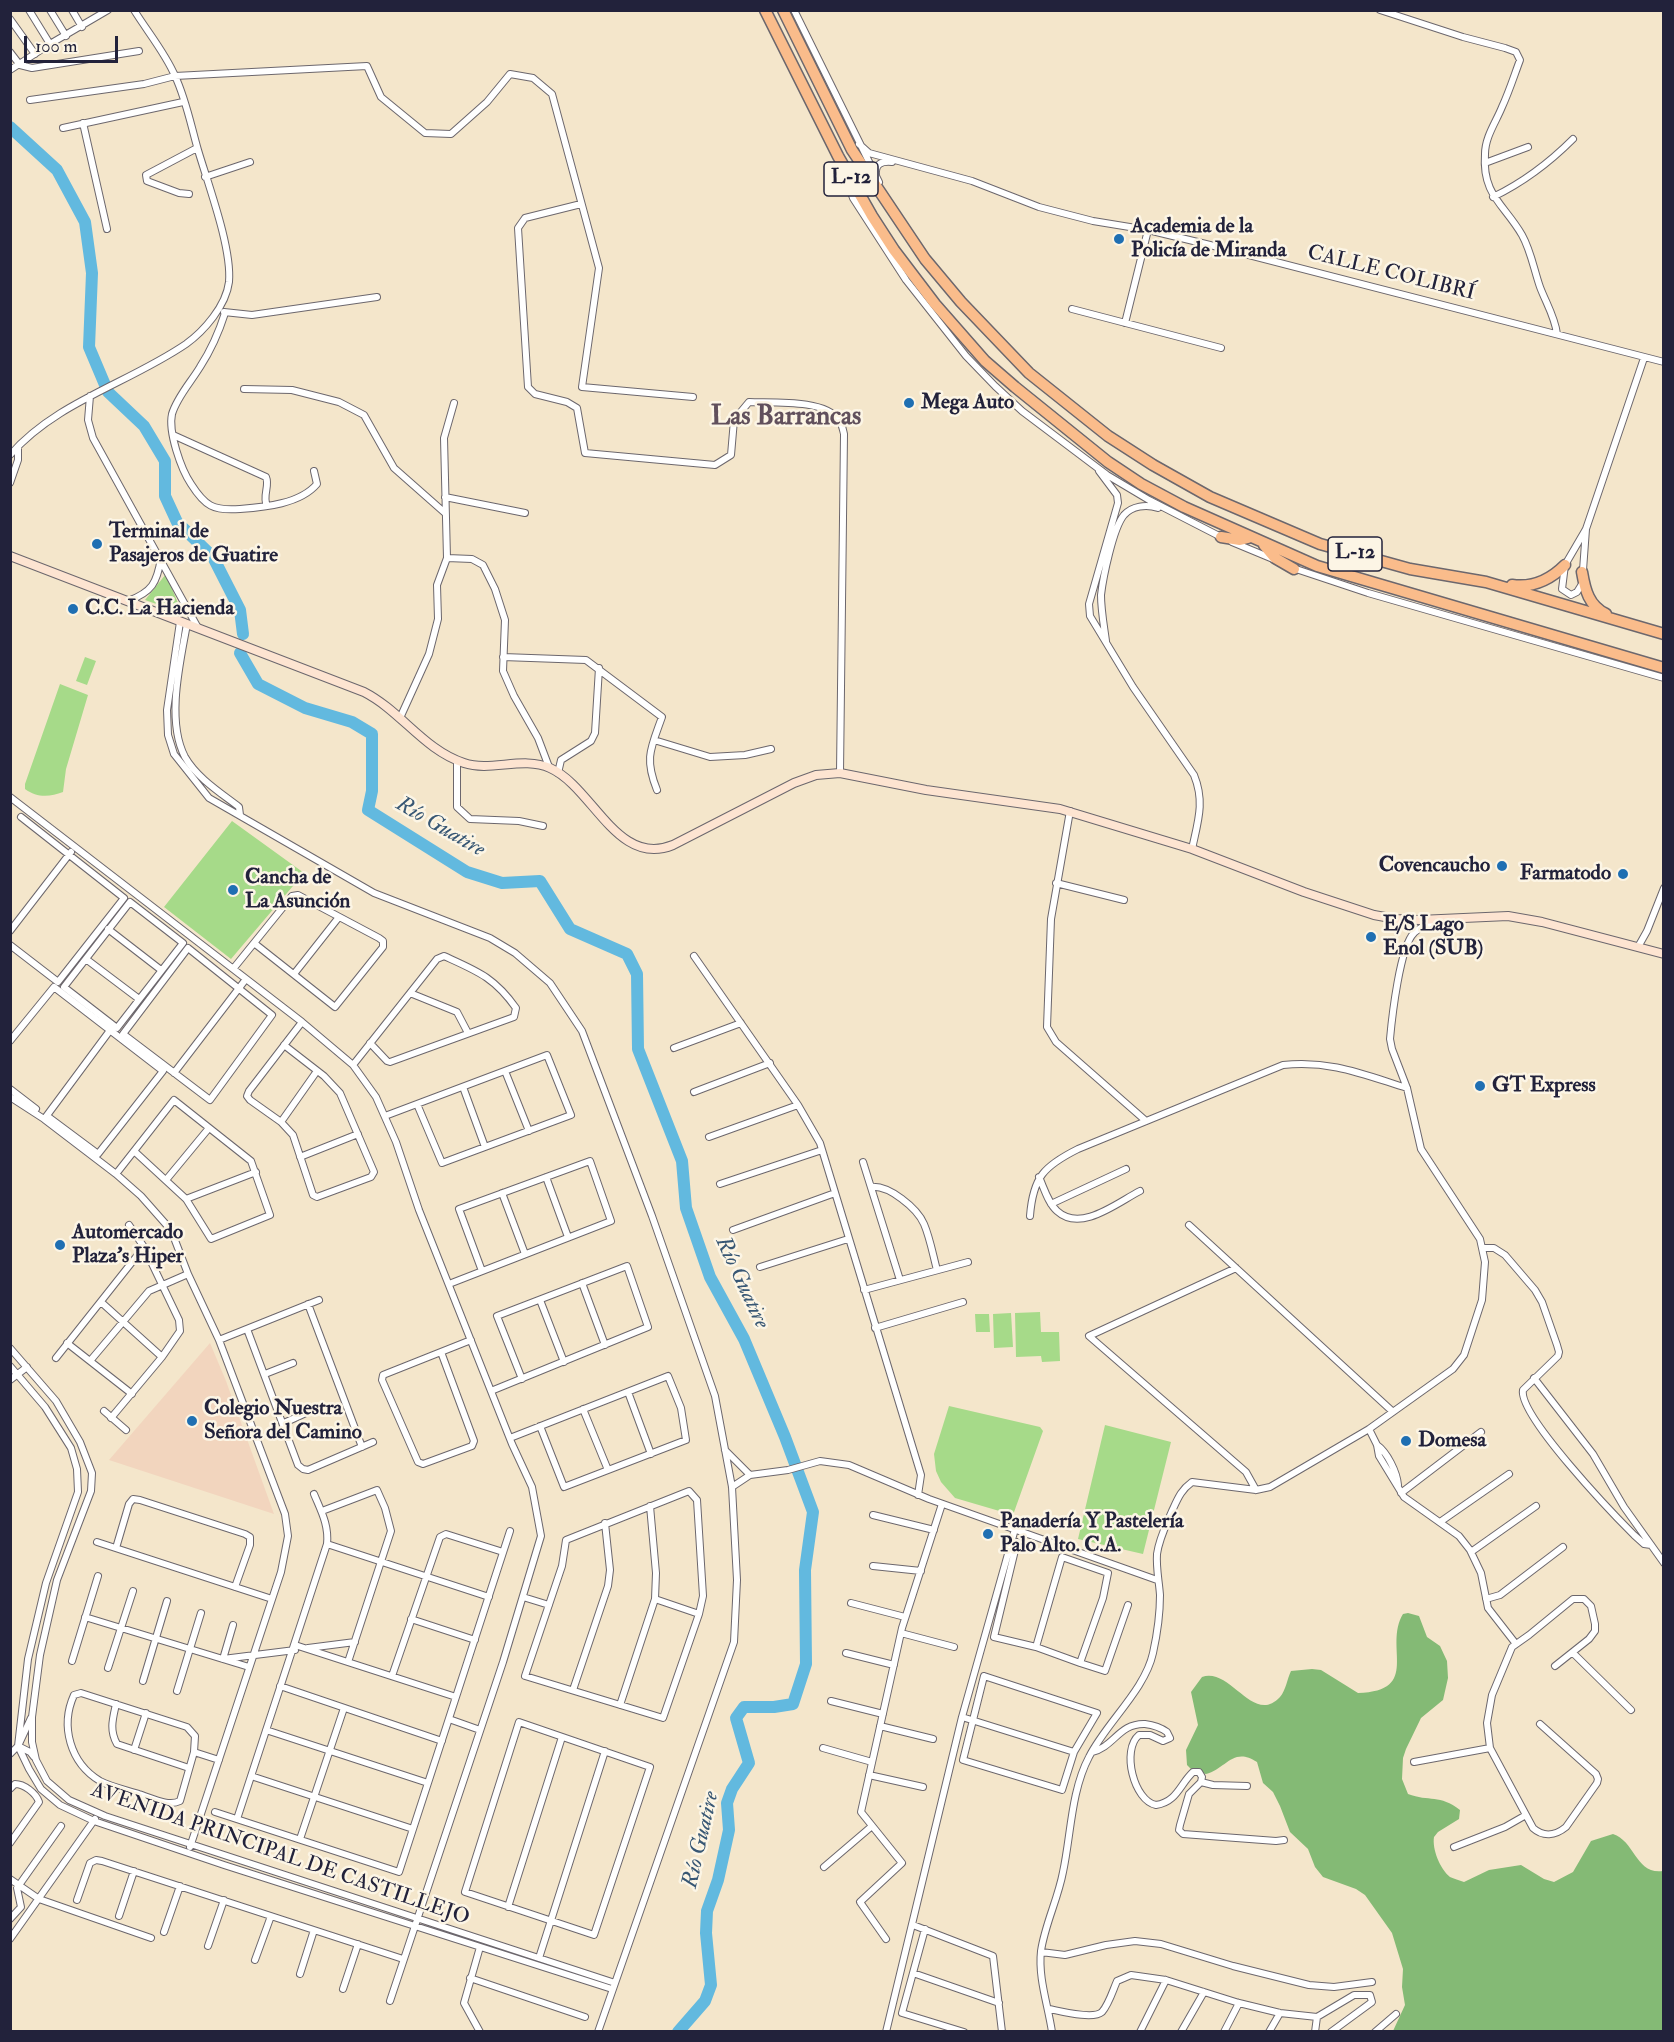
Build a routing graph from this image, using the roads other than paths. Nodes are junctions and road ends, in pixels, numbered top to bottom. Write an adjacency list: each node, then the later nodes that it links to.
1 (29, 10): 14 (street)
2 (50, 10): 13 (street)
3 (72, 10): 12 (street)
4 (108, 10): 10 (street)
5 (134, 10): 19 (street)
6 (765, 10): 28 (highway, L-12)
7 (783, 10): 39 (highway, L-12)
8 (794, 10): 25 (street, L-12)
9 (1380, 10): 31 (street)
10 (97, 13): 12 (street)
11 (10, 18): 17 (street)
12 (82, 27): 13 (street)
13 (66, 36): 14 (street)
14 (50, 44): 17 (street)
15 (139, 51): 18 (street)
16 (10, 52): 18 (street)
17 (35, 54): 18 (street)
18 (13, 67)
19 (175, 76): 20 (street); 21 (street); 36 (street)
20 (30, 100)
21 (183, 102): 22 (street); 27 (street)
22 (83, 123): 23 (street); 37 (street)
23 (63, 128)
24 (1573, 139): 35 (street)
25 (859, 144): 30 (street, CALLE COLIBRÍ); 33 (street, L-12)
26 (1528, 147): 31 (street)
27 (197, 148): 32 (street); 34 (street)
28 (838, 156): 56 (street, L-12); 66 (highway, L-12)
29 (250, 162): 32 (street)
30 (901, 163): 33 (street); 38 (street, CALLE COLIBRÍ)
31 (1485, 163): 35 (street)
32 (205, 177): 41 (street)
33 (877, 178): 39 (street, L-12)
34 (189, 194)
35 (1493, 196): 45 (street)
36 (581, 204): 51 (street); 91 (street)
37 (107, 229)
38 (1148, 230): 44 (street); 45 (street, CALLE COLIBRÍ)
39 (906, 233): 74 (highway, L-12)
40 (377, 297): 43 (street)
41 (219, 308): 43 (street); 50 (street)
42 (1072, 309): 44 (street)
43 (225, 313): 53 (street)
44 (1125, 323): 46 (street)
45 (1557, 334): 47 (street, CALLE COLIBRÍ)
46 (1221, 348)
47 (1644, 358): 48 (street, CALLE COLIBRÍ); 64 (street)
48 (1664, 362)
49 (244, 390): 62 (street)
50 (90, 396): 54 (street); 69 (street)
51 (693, 397)
52 (454, 403): 59 (street)
53 (173, 435): 60 (street); 60 (street)
54 (18, 446): 55 (street); 58 (street)
55 (10, 455)
56 (1095, 466): 61 (street, L-12); 80 (street)
57 (314, 471): 60 (street)
58 (10, 483)
59 (445, 497): 62 (street); 63 (street)
60 (267, 506)
61 (1171, 512): 65 (street, L-12); 80 (street)
62 (445, 513): 70 (street)
63 (525, 513)
64 (1586, 529): 71 (street); 73 (street)
65 (1221, 537): 66 (highway); 72 (street, L-12)
66 (1250, 538): 67 (highway, L-12)
67 (1262, 543): 72 (highway); 83 (highway, L-12)
68 (10, 556): 75 (main road)
69 (161, 558): 75 (street); 78 (street)
70 (447, 558): 81 (street); 85 (street)
71 (1565, 565): 73 (street); 74 (highway)
72 (1294, 569): 84 (street, L-12)
73 (1582, 572): 76 (highway)
74 (1486, 582): 76 (highway, L-12)
75 (129, 602): 77 (main road)
76 (1620, 621): 79 (highway, L-12)
77 (183, 623): 78 (main road); 95 (street); 95 (street)
78 (203, 630): 85 (main road)
79 (1664, 634)
80 (1107, 645): 99 (street)
81 (503, 657): 82 (street); 89 (street)
82 (599, 668): 86 (street); 90 (street)
83 (1664, 668)
84 (1664, 678)
85 (400, 717): 88 (main road)
86 (654, 740): 87 (street); 92 (street)
87 (771, 749)
88 (457, 761): 89 (main road); 97 (street)
89 (549, 767): 90 (main road)
90 (558, 773): 91 (main road)
91 (840, 773): 94 (main road)
92 (657, 790)
93 (10, 796): 98 (street)
94 (1070, 811): 99 (main road); 101 (street)
95 (240, 815): 236 (street)
96 (21, 817): 100 (street)
97 (543, 826)
98 (75, 847): 100 (street); 104 (street)
99 (1192, 849): 108 (main road)
100 (69, 854): 111 (street); 113 (street)
101 (1056, 883): 103 (street); 148 (street)
102 (1664, 888): 114 (street)
103 (1124, 900)
104 (158, 912): 106 (street); 107 (street)
105 (339, 916): 112 (street); 120 (street); 120 (street)
106 (166, 918): 109 (street); 118 (street)
107 (153, 919): 109 (street); 110 (street)
108 (1444, 919): 114 (main road); 139 (street)
109 (160, 925): 119 (street)
110 (108, 929): 117 (street); 119 (street)
111 (10, 931)
112 (254, 943): 118 (street); 120 (street)
113 (10, 945)
114 (1638, 947): 115 (main road)
115 (1664, 954)
116 (694, 956): 126 (street)
117 (86, 959): 124 (street); 124 (street)
118 (233, 969): 121 (street)
119 (161, 970): 124 (street)
120 (294, 974)
121 (246, 979): 122 (street); 125 (street)
122 (240, 987): 137 (street); 137 (street); 137 (street)
123 (410, 993): 128 (street); 128 (street); 130 (street)
124 (139, 999)
125 (302, 1022): 131 (street); 134 (street)
126 (741, 1023): 132 (street); 133 (street)
127 (111, 1029): 129 (street); 147 (street); 147 (street)
128 (468, 1034): 130 (street)
129 (10, 1041)
130 (370, 1043): 134 (street)
131 (284, 1045): 135 (street); 149 (street)
132 (674, 1048)
133 (770, 1063): 141 (street); 144 (street)
134 (353, 1065): 146 (street)
135 (317, 1071): 149 (street); 152 (street)
136 (505, 1071): 138 (street); 151 (street); 151 (street)
137 (174, 1073)
138 (463, 1087): 143 (street); 154 (street)
139 (1407, 1088): 148 (street); 179 (street)
140 (10, 1089): 145 (street)
141 (694, 1092)
142 (10, 1097): 147 (street)
143 (417, 1104): 146 (street); 154 (street)
144 (798, 1105): 153 (street); 155 (street)
145 (36, 1108)
146 (384, 1116): 189 (street)
147 (45, 1118): 161 (street)
148 (1146, 1121): 163 (street)
149 (281, 1122): 157 (street)
150 (209, 1128): 156 (street); 160 (street); 164 (street)
151 (529, 1131): 154 (street)
152 (358, 1134): 157 (street); 157 (street)
153 (709, 1137)
154 (484, 1148)
155 (822, 1150): 165 (street); 169 (street)
156 (134, 1151): 161 (street); 164 (street)
157 (300, 1157)
158 (863, 1162): 166 (street)
159 (1125, 1169): 171 (street)
160 (256, 1172): 170 (street); 170 (street)
161 (116, 1174): 186 (street)
162 (546, 1177): 168 (street); 176 (street); 176 (street)
163 (1039, 1177): 171 (street); 172 (street)
164 (166, 1180): 170 (street)
165 (720, 1184)
166 (871, 1187): 185 (street); 187 (street)
167 (1140, 1191): 171 (street)
168 (502, 1193): 180 (street); 184 (street)
169 (835, 1193): 175 (street); 177 (street)
170 (186, 1199)
171 (1051, 1204)
172 (1030, 1216)
173 (1189, 1225): 183 (street)
174 (129, 1226): 178 (street)
175 (732, 1230)
176 (568, 1237): 180 (street)
177 (848, 1239): 182 (street); 191 (street)
178 (144, 1247): 190 (street); 194 (street)
179 (1483, 1248): 217 (street); 225 (street)
180 (525, 1254): 184 (street)
181 (968, 1262): 185 (street)
182 (760, 1268)
183 (1236, 1268): 225 (street); 242 (street)
184 (482, 1270): 189 (street)
185 (938, 1270): 187 (street)
186 (188, 1274): 190 (street); 200 (street)
187 (900, 1280): 191 (street)
188 (582, 1283): 193 (street); 203 (street); 203 (street)
189 (448, 1284): 201 (street)
190 (161, 1286): 197 (street); 207 (street)
191 (864, 1290): 198 (street)
192 (319, 1300): 196 (street)
193 (540, 1300): 211 (street); 218 (street)
194 (101, 1302): 197 (street); 202 (street)
195 (963, 1302): 198 (street)
196 (308, 1304): 199 (street); 235 (street)
197 (123, 1321): 207 (street); 210 (street)
198 (875, 1328): 245 (street)
199 (247, 1329): 200 (street); 215 (street)
200 (219, 1340): 277 (street)
201 (471, 1340): 205 (street); 220 (street)
202 (68, 1343): 209 (street); 210 (street)
203 (605, 1345): 211 (street)
204 (10, 1348): 208 (street, AVENIDA PRINCIPAL DE CASTILLEJO)
205 (441, 1352): 205 (street)
206 (10, 1354): 208 (street)
207 (162, 1357): 222 (street)
208 (19, 1358): 214 (street, AVENIDA PRINCIPAL DE CASTILLEJO)
209 (56, 1358)
210 (90, 1361): 222 (street)
211 (564, 1362): 218 (street)
212 (292, 1363): 215 (street)
213 (10, 1366): 216 (street)
214 (27, 1367): 216 (street); 325 (street, AVENIDA PRINCIPAL DE CASTILLEJO)
215 (265, 1374): 228 (street)
216 (17, 1375): 219 (street); 336 (street)
217 (1534, 1378): 259 (street); 259 (street)
218 (522, 1379): 220 (street)
219 (10, 1380)
220 (491, 1391): 233 (street)
221 (628, 1392): 223 (street); 237 (street); 237 (street)
222 (132, 1394): 227 (street)
223 (584, 1409): 229 (street); 238 (street)
224 (104, 1411): 227 (street)
225 (1392, 1411): 230 (street)
226 (308, 1412): 228 (street)
227 (111, 1418): 231 (street)
228 (284, 1423): 235 (street)
229 (540, 1426): 233 (street); 238 (street)
230 (1369, 1429): 242 (street); 243 (street)
231 (126, 1430)
232 (1482, 1432): 243 (street)
233 (510, 1438): 276 (street)
234 (373, 1442): 235 (street)
235 (362, 1447)
236 (725, 1450): 240 (street); 241 (street)
237 (651, 1454): 238 (street)
238 (608, 1470)
239 (1509, 1474): 251 (street)
240 (750, 1475): 241 (street); 245 (street)
241 (732, 1487): 406 (street)
242 (1256, 1490): 272 (street)
243 (1401, 1493): 251 (street)
244 (314, 1494): 249 (street)
245 (918, 1495): 246 (street)
246 (942, 1504): 253 (street); 254 (street)
247 (650, 1506): 252 (street); 278 (street); 285 (street)
248 (1536, 1506): 264 (street)
249 (322, 1511): 258 (street); 266 (street)
250 (873, 1515): 254 (street)
251 (1440, 1522): 264 (street)
252 (605, 1524): 282 (street); 315 (street)
253 (1015, 1529): 260 (street); 326 (street)
254 (934, 1530): 269 (street)
255 (510, 1531): 263 (street)
256 (97, 1542): 262 (street)
257 (1017, 1542): 298 (street)
258 (327, 1544): 266 (street); 296 (street)
259 (1651, 1545): 267 (street)
260 (1066, 1547): 265 (street); 272 (street)
261 (1563, 1547): 279 (street)
262 (116, 1548): 273 (street); 273 (street)
263 (503, 1552): 271 (street); 275 (street)
264 (1472, 1552): 279 (street)
265 (1062, 1557): 298 (street); 307 (street)
266 (382, 1562): 271 (street); 294 (street)
267 (1664, 1563)
268 (873, 1566): 269 (street)
269 (921, 1571): 287 (street)
270 (98, 1576): 286 (street)
271 (425, 1576): 275 (street); 288 (street)
272 (1157, 1580): 344 (street)
273 (236, 1587): 277 (street)
274 (133, 1591): 290 (street)
275 (489, 1597): 293 (street)
276 (523, 1597): 282 (street); 332 (street)
277 (272, 1599): 303 (street)
278 (655, 1599): 285 (street); 320 (street)
279 (1486, 1599): 295 (street)
280 (167, 1601): 292 (street)
281 (851, 1603): 287 (street)
282 (549, 1605): 315 (street)
283 (1128, 1605): 307 (street)
284 (201, 1613): 300 (street)
285 (699, 1614): 320 (street)
286 (86, 1617): 290 (street); 305 (street)
287 (905, 1617): 291 (street)
288 (411, 1619): 293 (street); 312 (street)
289 (233, 1625): 304 (street)
290 (122, 1628): 292 (street); 311 (street)
291 (901, 1633): 297 (street); 308 (street)
292 (155, 1638): 300 (street); 313 (street)
293 (475, 1640): 317 (street)
294 (355, 1642): 299 (street); 306 (street)
295 (1516, 1644): 302 (street); 338 (street)
296 (294, 1647): 299 (street); 303 (street); 314 (street)
297 (954, 1647)
298 (1036, 1647): 307 (street)
299 (306, 1648): 306 (street)
300 (190, 1649): 304 (street); 316 (street)
301 (846, 1653): 308 (street)
302 (1573, 1653): 309 (street); 322 (street)
303 (253, 1655): 304 (street); 310 (street)
304 (223, 1659): 310 (street)
305 (72, 1660)
306 (348, 1662): 312 (street)
307 (1080, 1663)
308 (894, 1665): 324 (street)
309 (1555, 1666)
310 (249, 1667): 347 (street)
311 (108, 1668)
312 (392, 1676): 317 (street)
313 (143, 1681)
314 (280, 1686): 321 (street); 331 (street)
315 (573, 1690): 320 (street)
316 (177, 1691)
317 (456, 1697): 327 (street)
318 (831, 1701): 324 (street)
319 (116, 1704): 323 (street); 340 (street); 350 (street)
320 (620, 1705)
321 (344, 1708): 335 (street); 339 (street)
322 (1631, 1710)
323 (146, 1713): 340 (street); 342 (street)
324 (883, 1714): 330 (street)
325 (32, 1717): 336 (street); 346 (street, AVENIDA PRINCIPAL DE CASTILLEJO)
326 (962, 1717): 328 (street); 387 (street)
327 (449, 1719): 332 (street); 335 (street)
328 (973, 1720): 343 (street); 343 (street); 343 (street)
329 (1540, 1724): 361 (street)
330 (880, 1726): 334 (street); 348 (street)
331 (266, 1730): 339 (street); 352 (street)
332 (480, 1730): 385 (street)
333 (562, 1737): 341 (street); 381 (street); 381 (street)
334 (933, 1739)
335 (442, 1741): 354 (street)
336 (18, 1746): 345 (street); 346 (street); 363 (street, AVENIDA PRINCIPAL DE CASTILLEJO)
337 (823, 1748): 348 (street)
338 (1490, 1748): 349 (street); 361 (street)
339 (330, 1749): 354 (street); 358 (street)
340 (134, 1750): 350 (street)
341 (605, 1751): 386 (street); 386 (street)
342 (194, 1752): 347 (street); 350 (street)
343 (1074, 1752)
344 (1092, 1752): 353 (street); 397 (street)
345 (10, 1754)
346 (36, 1760): 360 (street, AVENIDA PRINCIPAL DE CASTILLEJO)
347 (219, 1760): 370 (street)
348 (872, 1762): 351 (street)
349 (1414, 1762)
350 (189, 1768)
351 (869, 1775): 356 (street); 365 (street)
352 (251, 1776): 358 (street); 362 (street)
353 (1201, 1782): 355 (street); 368 (street)
354 (428, 1783): 366 (street)
355 (1246, 1786)
356 (923, 1787)
357 (10, 1789): 369 (street)
358 (315, 1796): 366 (street); 367 (street)
359 (216, 1812): 362 (street)
360 (99, 1814): 363 (street); 370 (street, AVENIDA PRINCIPAL DE CASTILLEJO)
361 (1526, 1815): 371 (street)
362 (237, 1819): 367 (street)
363 (94, 1821): 372 (street, AVENIDA PRINCIPAL DE CASTILLEJO); 378 (street)
364 (61, 1826): 376 (street)
365 (872, 1826): 373 (street); 392 (street)
366 (413, 1829): 367 (street)
367 (300, 1839)
368 (1284, 1840)
369 (10, 1843)
370 (191, 1845): 372 (street); 385 (street, AVENIDA PRINCIPAL DE CASTILLEJO)
371 (1454, 1847)
372 (188, 1853): 385 (street, AVENIDA PRINCIPAL DE CASTILLEJO)
373 (824, 1867)
374 (134, 1871): 377 (street); 379 (street); 382 (street)
375 (10, 1879): 376 (street)
376 (19, 1885): 378 (street); 384 (street)
377 (180, 1886): 380 (street); 390 (street)
378 (39, 1899): 391 (street); 393 (street)
379 (77, 1900)
380 (224, 1900): 383 (street); 395 (street)
381 (508, 1907): 386 (street)
382 (119, 1916)
383 (271, 1916): 389 (street); 400 (street)
384 (10, 1919)
385 (416, 1922): 396 (street, AVENIDA PRINCIPAL DE CASTILLEJO); 398 (street, AVENIDA PRINCIPAL DE CASTILLEJO); 399 (street)
386 (551, 1922): 398 (street)
387 (913, 1925): 388 (street); 419 (street)
388 (925, 1929): 401 (street); 410 (street)
389 (314, 1930): 394 (street); 402 (street)
390 (164, 1932)
391 (151, 1938)
392 (886, 1938)
393 (10, 1939)
394 (358, 1944): 399 (street); 407 (street)
395 (208, 1946)
396 (480, 1947): 403 (street); 406 (street, AVENIDA PRINCIPAL DE CASTILLEJO)
397 (1041, 1952): 405 (street); 412 (street)
398 (539, 1958): 406 (street, AVENIDA PRINCIPAL DE CASTILLEJO)
399 (403, 1959): 409 (street)
400 (255, 1960)
401 (913, 1973): 410 (street); 420 (street)
402 (300, 1974)
403 (470, 1978): 415 (street); 417 (street)
404 (1166, 1980): 408 (street); 412 (street); 423 (street)
405 (1372, 1982)
406 (613, 1986): 418 (street)
407 (342, 1989)
408 (1204, 1992): 411 (street); 424 (street)
409 (390, 2001)
410 (999, 2003): 421 (street)
411 (1239, 2003): 413 (street); 425 (street)
412 (1049, 2009): 422 (street)
413 (1280, 2013): 416 (street); 426 (street)
414 (1396, 2014): 429 (street)
415 (585, 2017)
416 (1317, 2017): 427 (street); 428 (street)
417 (480, 2031)
418 (598, 2031)
419 (886, 2031)
420 (964, 2031)
421 (1002, 2031)
422 (1052, 2031)
423 (1140, 2031)
424 (1181, 2031)
425 (1224, 2031)
426 (1269, 2031)
427 (1315, 2031)
428 (1331, 2031)
429 (1375, 2031)

